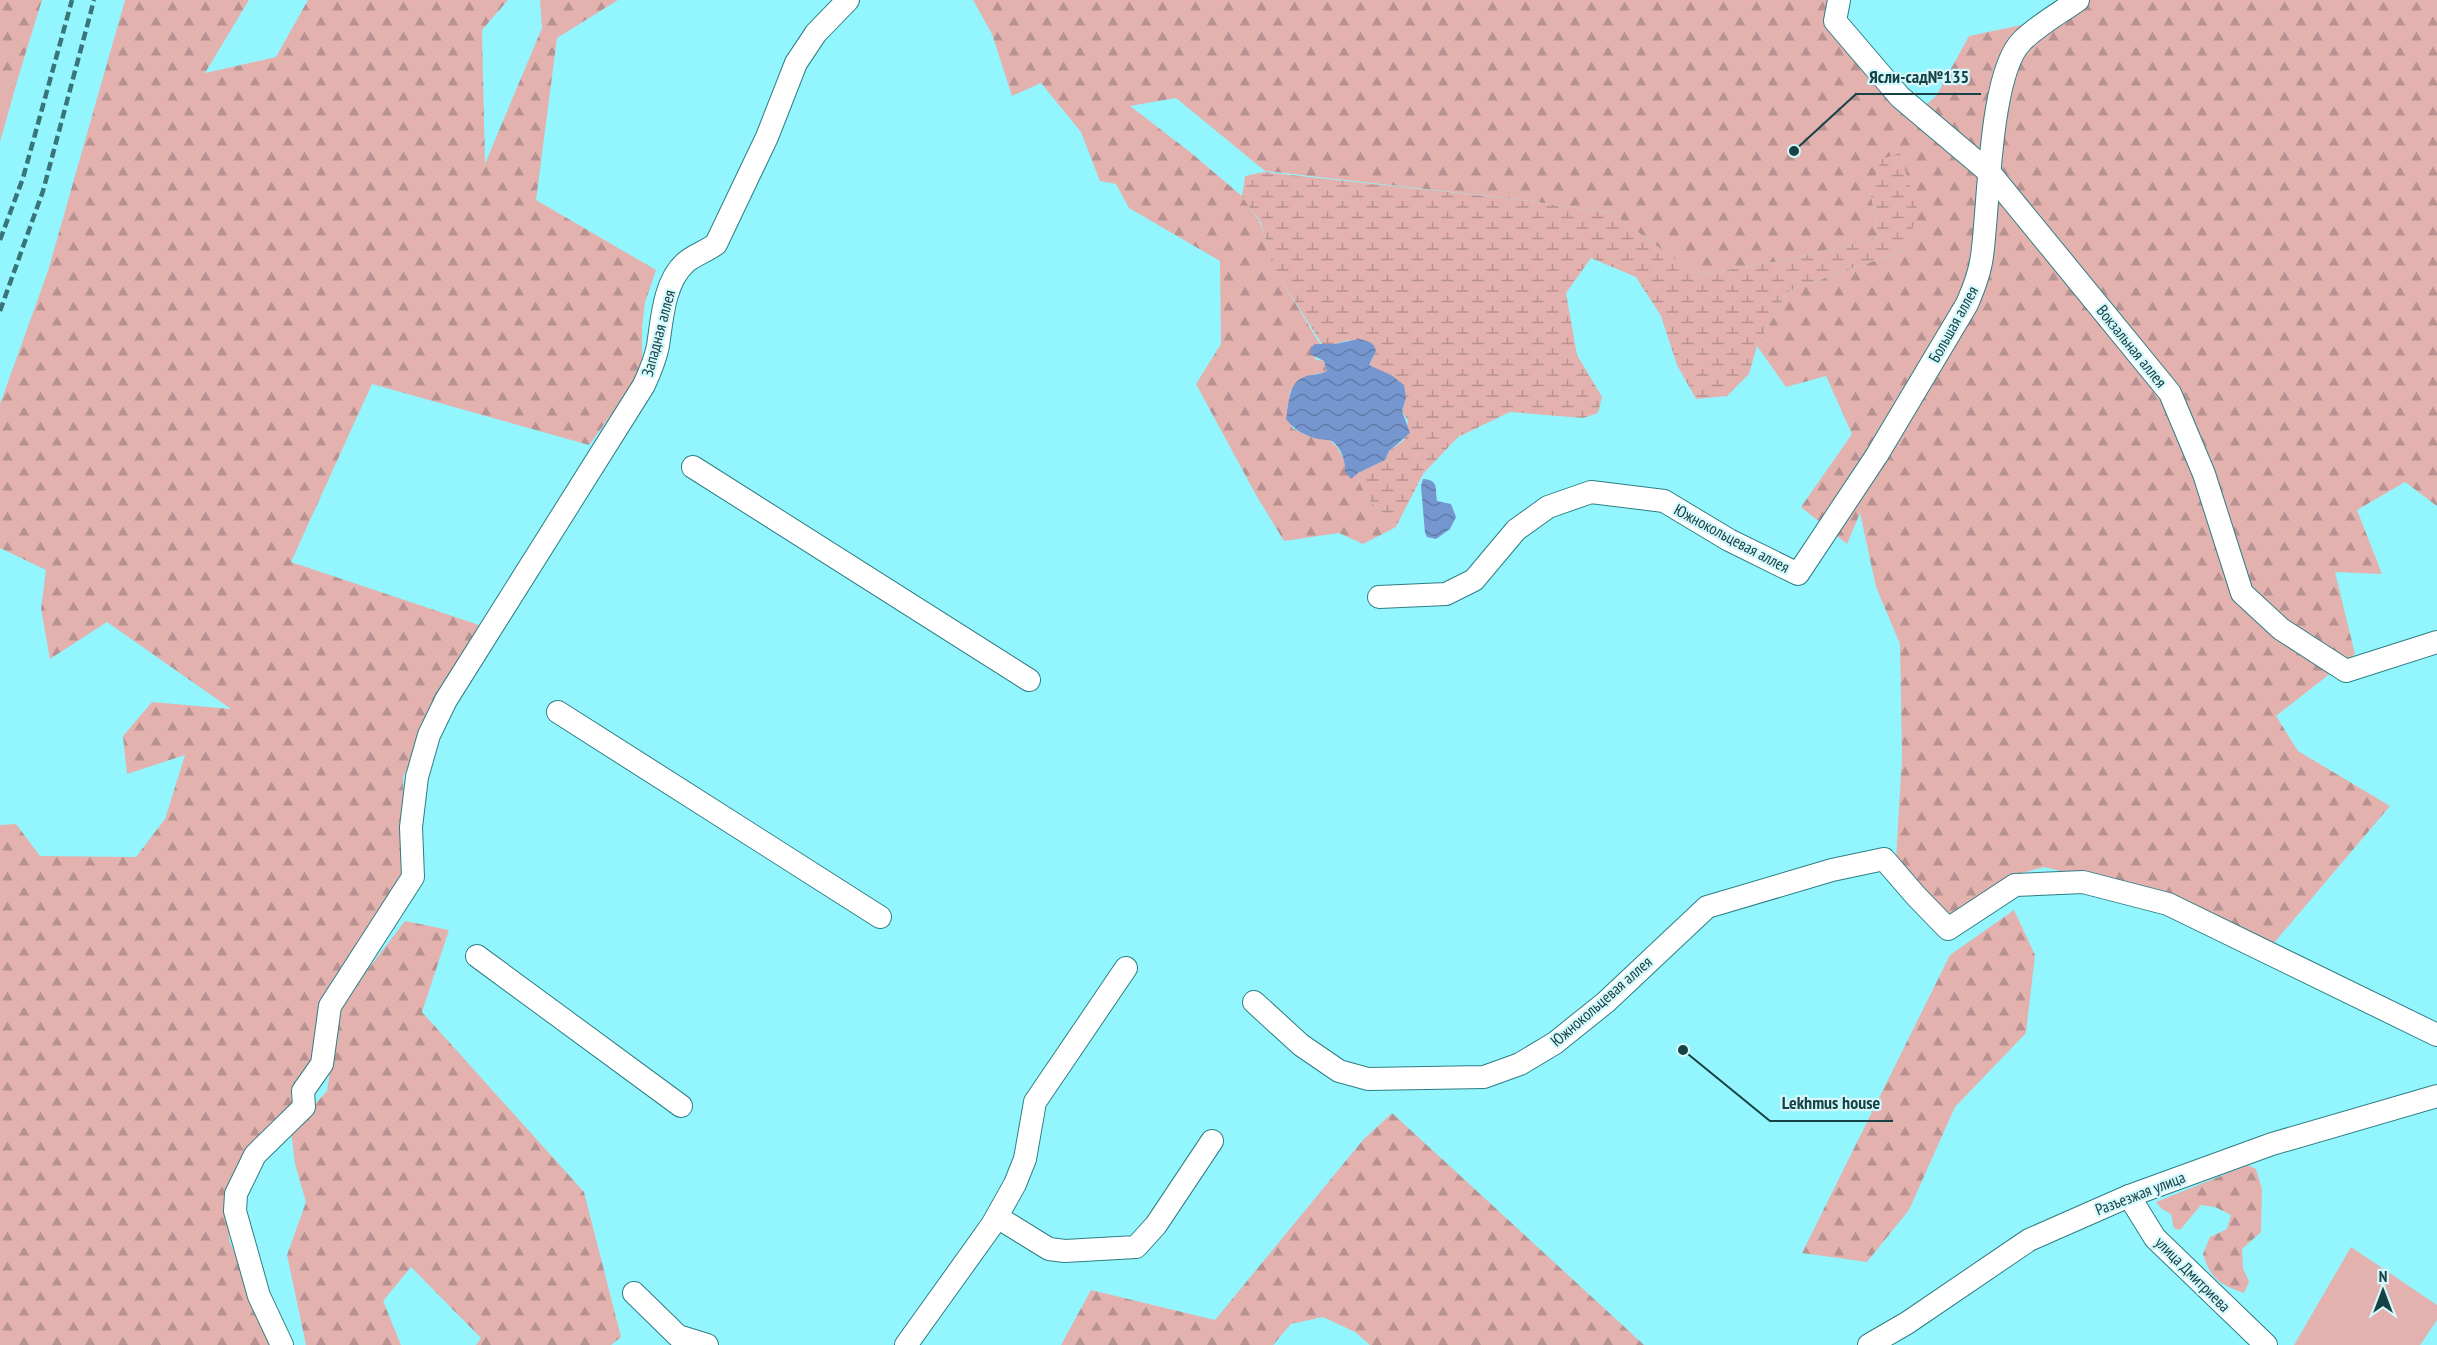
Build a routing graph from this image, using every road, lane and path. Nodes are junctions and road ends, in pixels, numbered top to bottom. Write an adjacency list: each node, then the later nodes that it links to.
1 (848, 0): 22 (street, Западная аллея)
2 (1839, 0): 4 (street, Вокзальная аллея)
3 (2078, 0): 4 (street, Большая аллея)
4 (1989, 173): 6 (street, Большая аллея); 8 (street, Вокзальная аллея)
5 (693, 467): 9 (street)
6 (1798, 574): 7 (street, Южнокольцевая аллея)
7 (1379, 597)
8 (2437, 642)
9 (1029, 680)
10 (558, 712): 11 (street)
11 (879, 917)
12 (477, 956): 17 (street)
13 (1126, 968): 20 (street)
14 (1254, 1002): 15 (street, Южнокольцевая аллея)
15 (2437, 1035)
16 (2437, 1096): 19 (street, Разъезжая улица)
17 (681, 1106)
18 (1212, 1141): 20 (street)
19 (2129, 1196): 25 (street, Разъезжая улица); 26 (street, улица Дмитриева)
20 (997, 1217): 24 (street)
21 (634, 1293): 23 (street)
22 (282, 1345)
23 (707, 1345)
24 (906, 1345)
25 (1869, 1345)
26 (2266, 1345)

